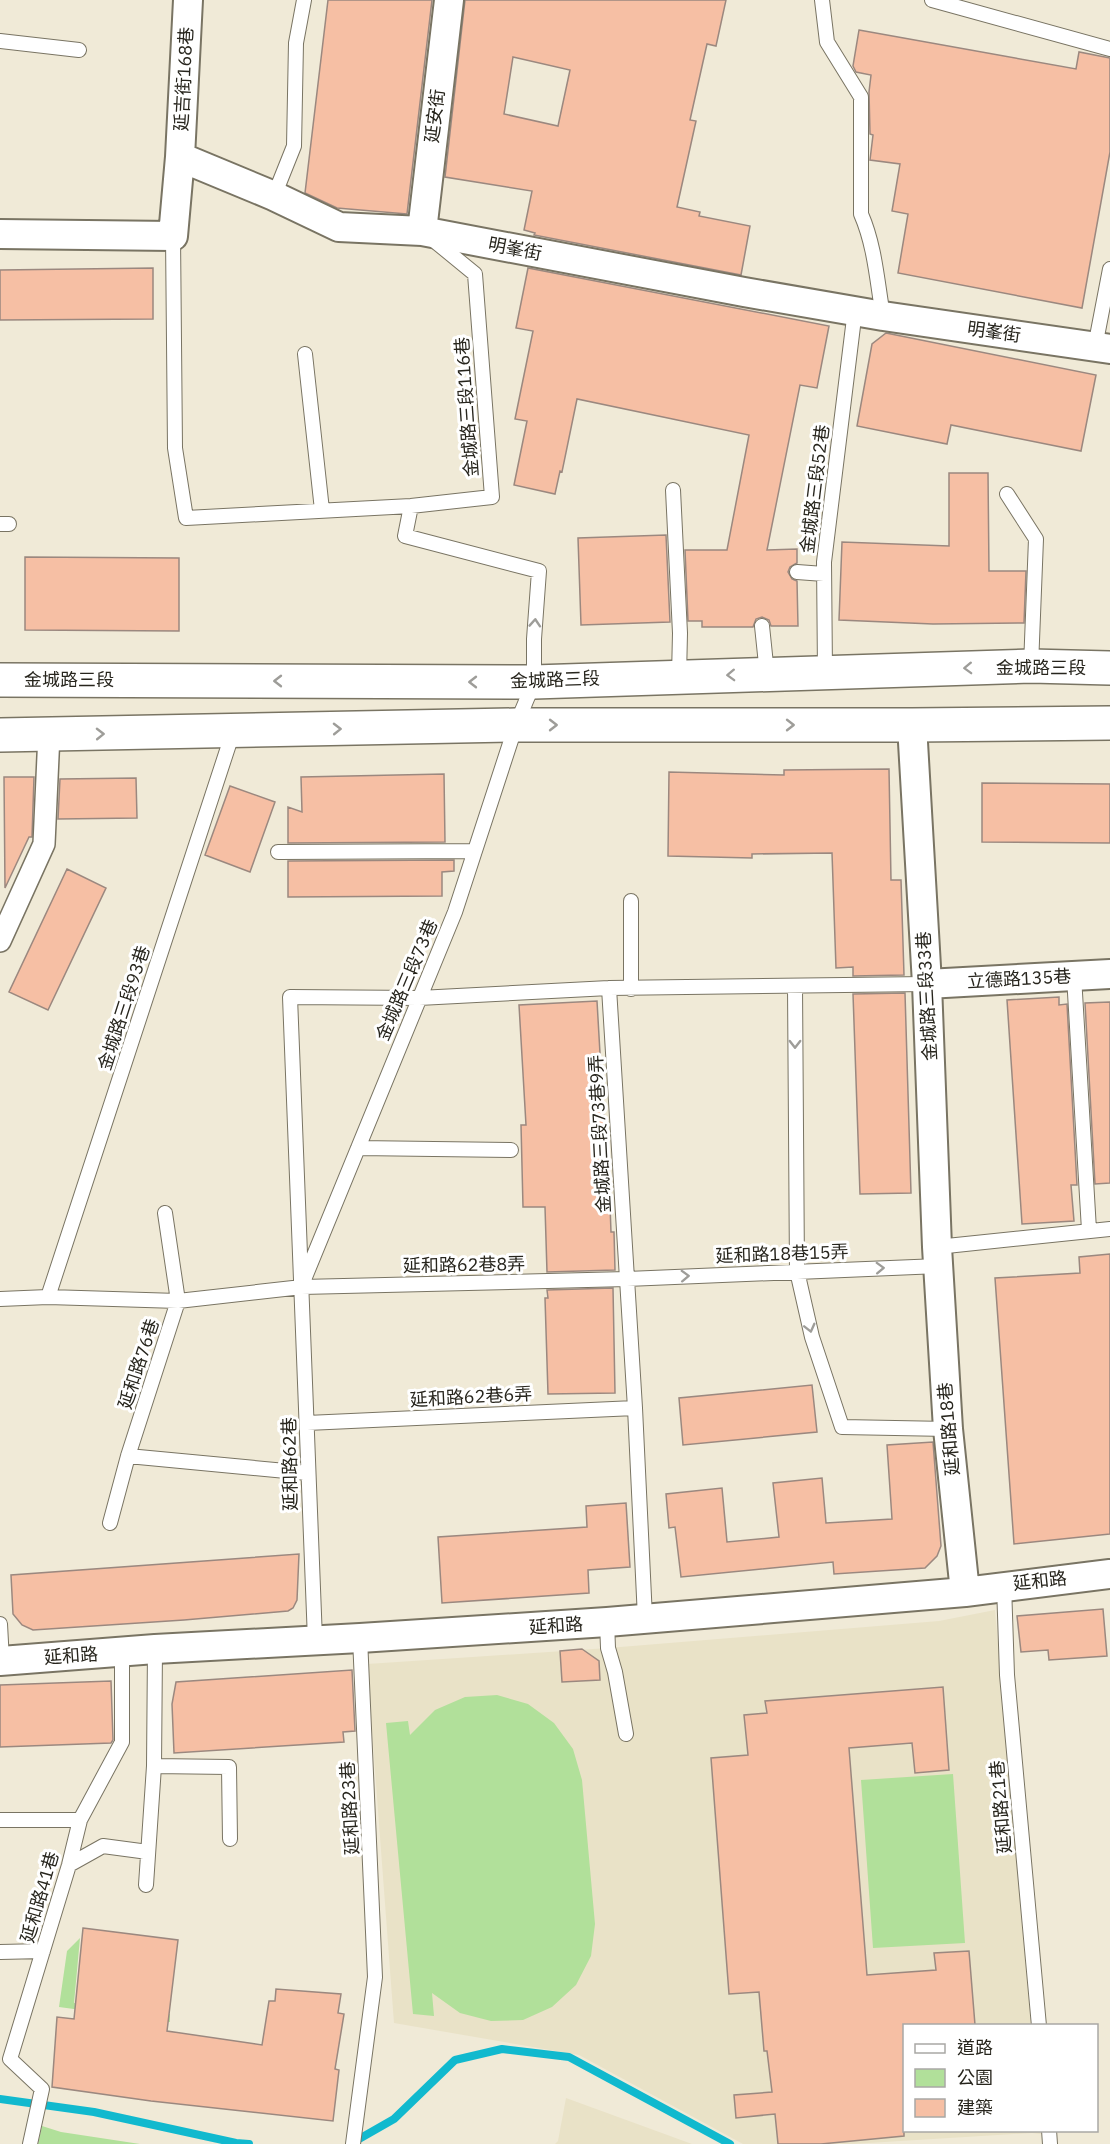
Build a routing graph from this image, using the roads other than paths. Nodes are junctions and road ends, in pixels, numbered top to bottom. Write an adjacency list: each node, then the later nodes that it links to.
1 (188, 0): 9 (street, 延吉街168巷)
2 (304, 0): 10 (lane)
3 (449, 0): 11 (street, 延安街)
4 (822, 0): 16 (lane)
5 (932, 0): 7 (lane)
6 (0, 41): 8 (lane)
7 (1110, 49)
8 (79, 50)
9 (180, 157): 10 (street, 明峯街); 13 (street)
10 (274, 196): 11 (street, 明峯街)
11 (422, 231): 15 (street, 明峯街); 21 (lane, 金城路三段116巷)
12 (0, 234): 13 (street)
13 (173, 236): 22 (lane)
14 (1110, 269): 17 (lane)
15 (855, 310): 16 (street, 明峯街); 24 (lane, 金城路三段52巷)
16 (883, 316): 17 (street, 明峯街)
17 (1103, 348)
18 (305, 354): 22 (lane)
19 (673, 490): 30 (lane)
20 (1007, 495): 26 (lane)
21 (411, 506): 22 (lane); 32 (lane, one-way to 21)
22 (322, 510)
23 (797, 572): 24 (lane)
24 (824, 574): 28 (lane, 金城路三段52巷)
25 (762, 627): 29 (lane)
26 (1031, 666): 27 (main road, 金城路三段); 28 (main road, 金城路三段, one-way to 28)
27 (1110, 668)
28 (825, 672): 29 (main road, 金城路三段)
29 (767, 674): 30 (main road, 金城路三段, one-way to 30)
30 (679, 676): 32 (main road, 金城路三段)
31 (0, 680): 32 (main road, 金城路三段, one-way to 31)
32 (534, 682): 34 (lane, 金城路三段73巷)
33 (1110, 723): 35 (main road)
34 (516, 725): 35 (main road, one-way to 35); 36 (main road, one-way to 34); 39 (lane, 金城路三段73巷)
35 (912, 725): 45 (street, 金城路三段33巷)
36 (233, 732): 37 (main road, one-way to 36); 59 (lane, 金城路三段93巷)
37 (49, 734): 38 (main road); 42 (street)
38 (0, 735)
39 (475, 851): 40 (lane); 49 (lane, 金城路三段73巷)
40 (278, 852)
41 (631, 901): 48 (lane)
42 (0, 941)
43 (1110, 974): 44 (street, 立德路135巷)
44 (1074, 976): 45 (street, 立德路135巷); 54 (lane)
45 (927, 984): 46 (lane); 55 (street, 金城路三段33巷)
46 (795, 986): 48 (lane); 56 (lane, one-way to 56)
47 (609, 988): 48 (lane); 49 (lane); 57 (lane, 金城路三段73巷9弄)
48 (631, 989)
49 (419, 998): 50 (lane, 金城路三段73巷); 58 (lane, 延和路62巷)
50 (358, 1148): 51 (lane); 58 (lane, 金城路三段73巷)
51 (511, 1150)
52 (165, 1213): 61 (lane, 延和路76巷)
53 (1110, 1229): 54 (lane, 延和路18巷15弄)
54 (1089, 1230): 55 (lane, 延和路18巷15弄)
55 (938, 1256): 56 (lane, 延和路18巷15弄, one-way to 55); 64 (street, 延和路18巷)
56 (797, 1271): 57 (lane, 延和路18巷15弄, one-way to 56); 64 (lane, one-way to 64)
57 (627, 1279): 58 (lane, 延和路62巷8弄); 62 (lane, 金城路三段73巷9弄)
58 (302, 1287): 61 (lane, 延和路62巷8弄); 63 (lane, 延和路62巷)
59 (48, 1297): 60 (lane, 延和路62巷8弄); 61 (lane, 延和路62巷8弄)
60 (0, 1299)
61 (178, 1301): 65 (lane, 延和路76巷)
62 (635, 1408): 63 (lane, 延和路62巷6弄); 71 (lane, 金城路三段73巷9弄)
63 (307, 1423): 66 (lane, 延和路62巷)
64 (948, 1429): 70 (street, 延和路18巷)
65 (128, 1456): 66 (lane); 67 (lane, 延和路76巷)
66 (307, 1473): 75 (lane, 延和路62巷)
67 (110, 1523)
68 (1110, 1574): 69 (street, 延和路)
69 (1004, 1586): 70 (street, 延和路); 89 (lane, 延和路21巷)
70 (964, 1592): 71 (street, 延和路)
71 (645, 1618): 72 (street, 延和路)
72 (607, 1623): 74 (street, 延和路); 79 (lane)
73 (0, 1624): 78 (lane)
74 (360, 1638): 75 (street, 延和路); 92 (lane, 延和路23巷)
75 (315, 1640): 76 (street, 延和路)
76 (155, 1649): 77 (street, 延和路); 80 (lane)
77 (122, 1652): 78 (street, 延和路); 81 (lane, 延和路41巷)
78 (1, 1661)
79 (626, 1734)
80 (154, 1766): 83 (lane); 84 (lane)
81 (80, 1820): 82 (lane); 85 (lane, 延和路41巷)
82 (0, 1821)
83 (230, 1839)
84 (148, 1852): 85 (lane); 86 (lane)
85 (69, 1865): 87 (lane, 延和路41巷)
86 (146, 1885)
87 (43, 1951): 88 (lane); 90 (lane, 延和路41巷)
88 (0, 1952)
89 (1039, 2024)
90 (5, 2058): 91 (lane, 延和路41巷)
91 (30, 2144)
92 (353, 2144)

